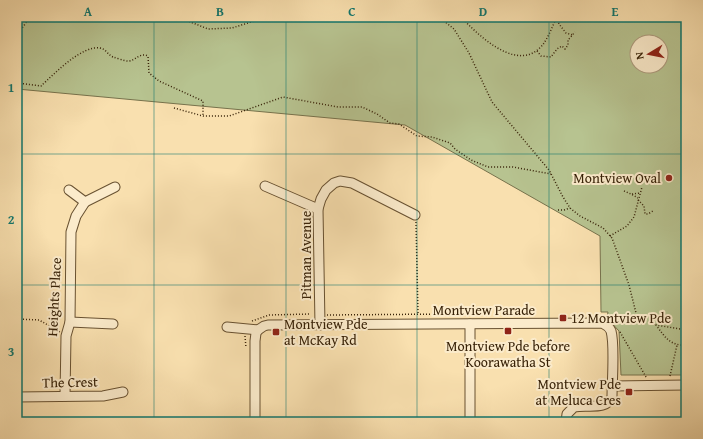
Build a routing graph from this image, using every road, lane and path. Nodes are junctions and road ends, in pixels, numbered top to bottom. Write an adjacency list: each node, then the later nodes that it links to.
1 (35, 17): 9 (path)
2 (178, 17): 3 (path)
3 (267, 17)
4 (439, 17): 14 (path)
5 (461, 17): 10 (path)
6 (557, 17): 8 (path); 10 (path)
7 (575, 32): 8 (path)
8 (573, 35): 10 (path)
9 (17, 36)
10 (537, 51)
11 (17, 83): 13 (path)
12 (174, 108): 13 (path)
13 (203, 116): 14 (path)
14 (551, 174): 24 (path)
15 (265, 186): 25 (street)
16 (115, 187): 23 (street)
17 (642, 187): 20 (path)
18 (69, 190): 23 (street)
19 (624, 191): 21 (path)
20 (640, 193): 21 (path); 22 (path)
21 (631, 194): 22 (path)
22 (638, 199): 27 (path); 29 (path)
23 (85, 202): 33 (street, Heights Place)
24 (570, 208): 26 (path); 29 (path)
25 (318, 209): 28 (street, Pitman Avenue); 37 (street, Pitman Avenue)
26 (558, 210)
27 (653, 211)
28 (416, 215): 31 (path)
29 (610, 236): 30 (path)
30 (636, 313)
31 (418, 314)
32 (17, 319): 43 (path)
33 (70, 322): 35 (street); 43 (street, Heights Place)
34 (642, 323): 38 (path)
35 (113, 324)
36 (470, 324): 37 (street, Montview Parade); 48 (street, Montview Parade); 54 (street)
37 (320, 325): 41 (street, Montview Parade)
38 (656, 325): 42 (path); 45 (path)
39 (227, 327): 41 (street, Montview Parade)
40 (617, 327): 46 (path)
41 (258, 330): 53 (street)
42 (686, 330)
43 (66, 336): 51 (street, Heights Place)
44 (686, 345): 45 (path)
45 (677, 346): 47 (path)
46 (651, 377)
47 (664, 377)
48 (612, 386): 49 (street); 55 (street)
49 (686, 386)
50 (123, 392): 51 (street, The Crest)
51 (65, 396): 52 (street, The Crest)
52 (17, 397)
53 (255, 422)
54 (470, 422)
55 (566, 422)

